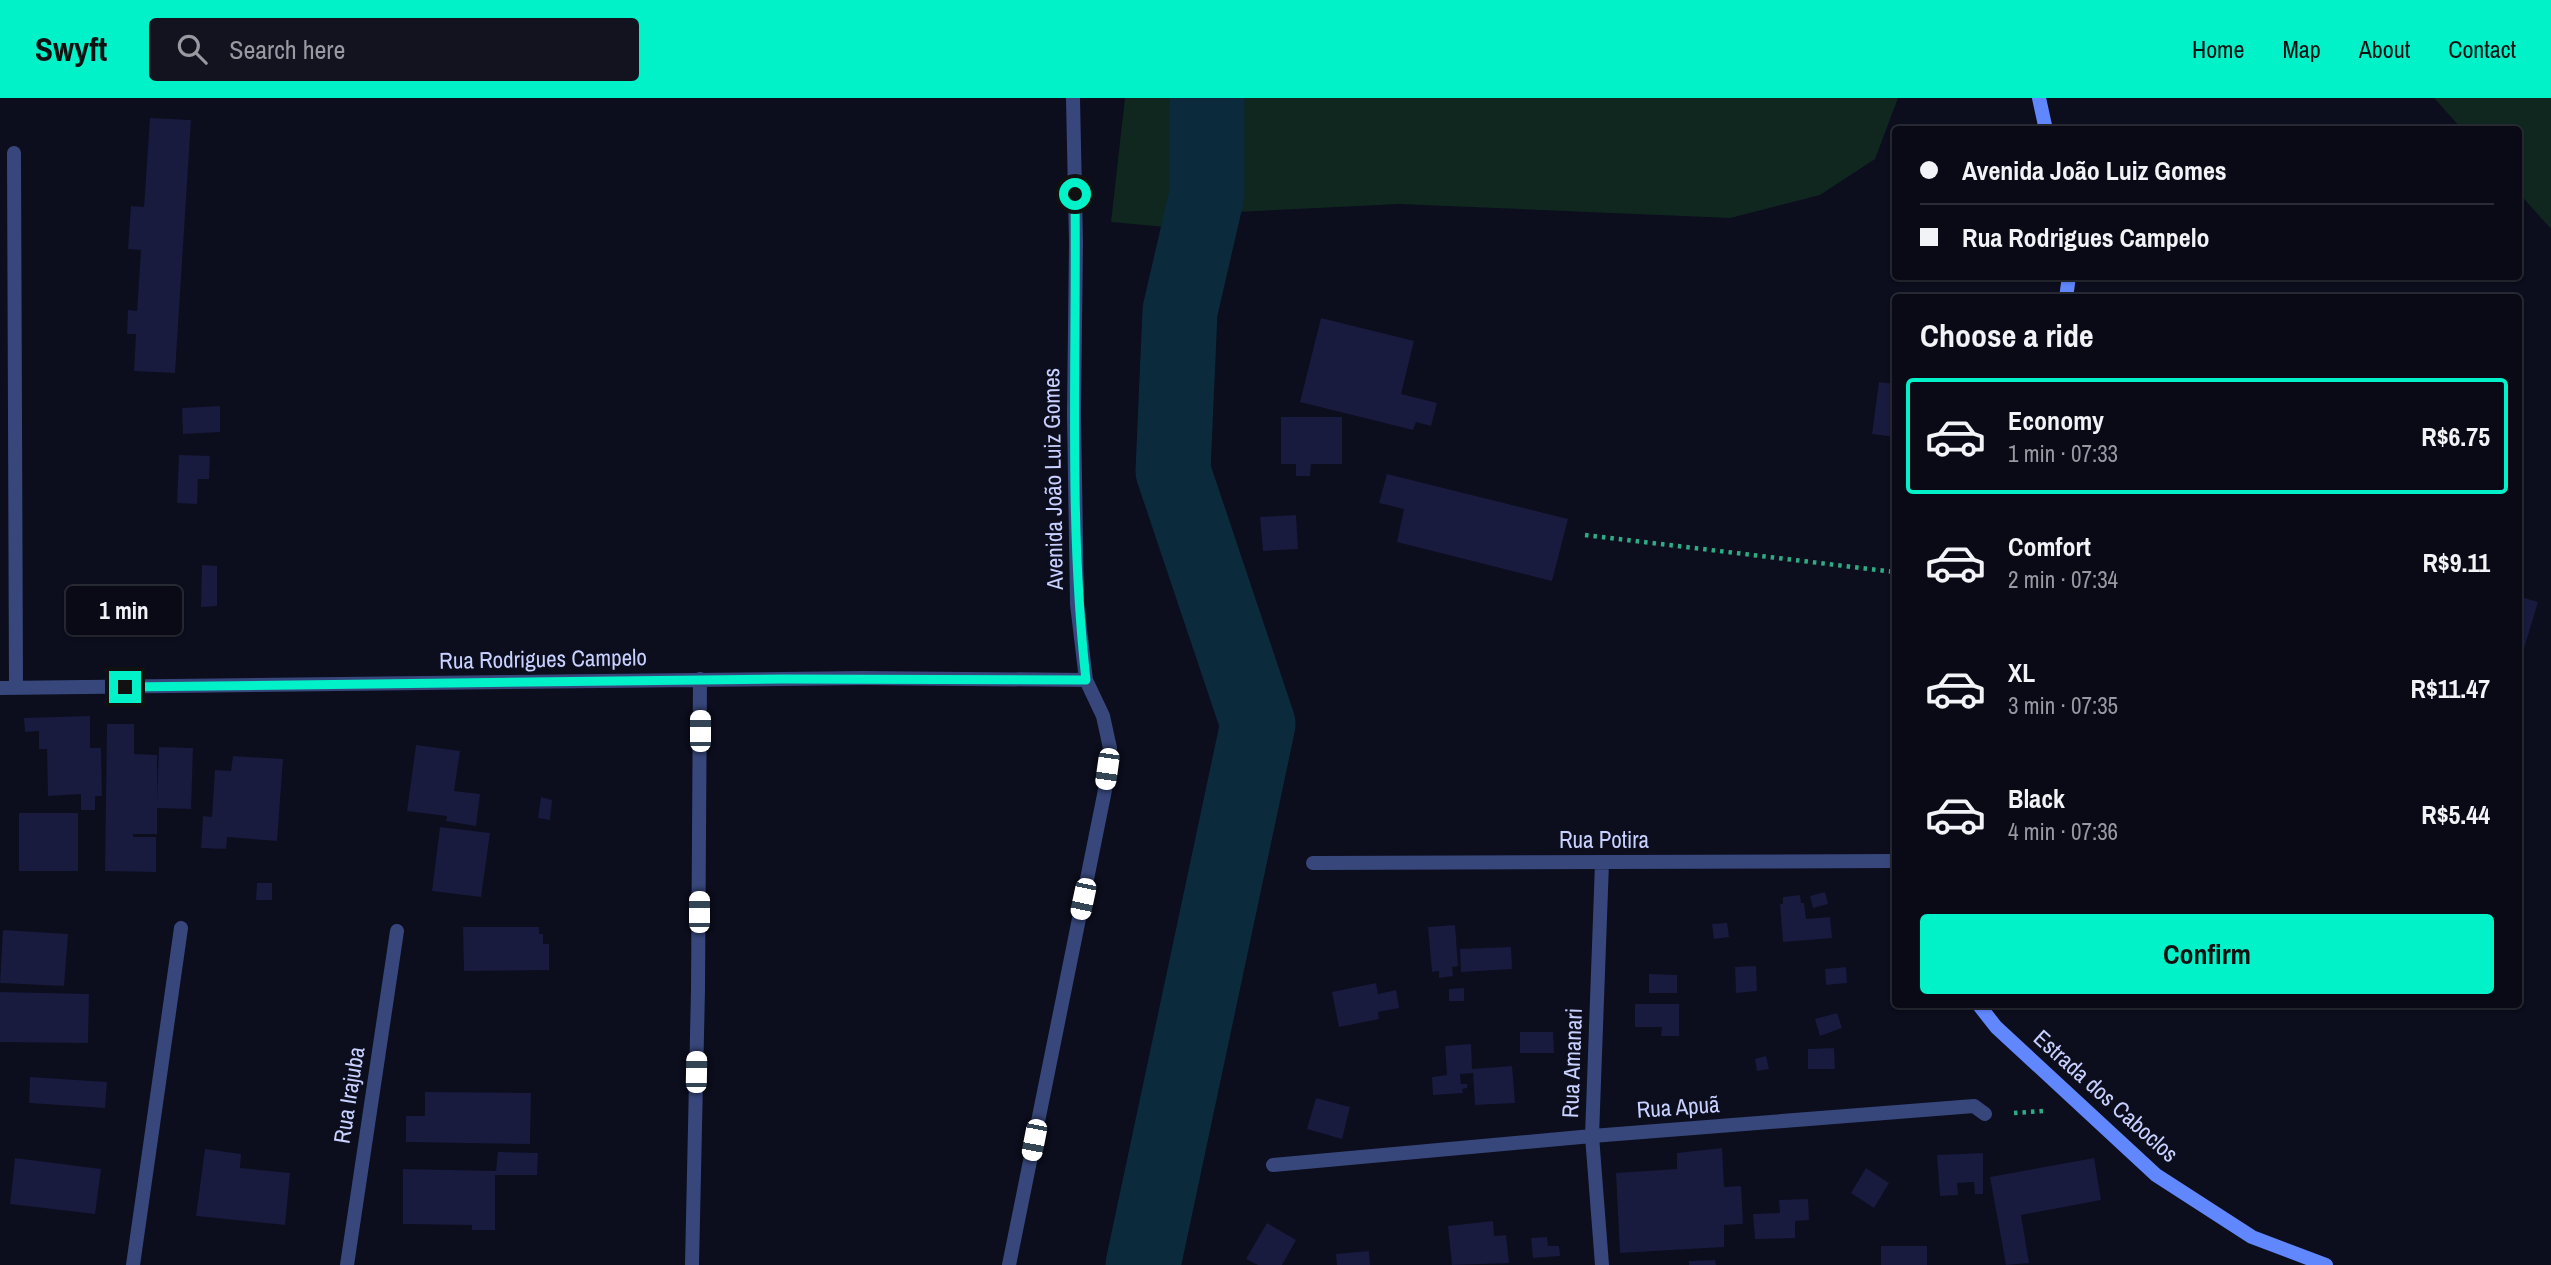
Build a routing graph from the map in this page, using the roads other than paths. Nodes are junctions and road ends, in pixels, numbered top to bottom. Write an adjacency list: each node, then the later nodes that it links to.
1 (1073, 98): 6 (street, Avenida João Luiz Gomes)
2 (2039, 98): 3 (street)
3 (2045, 126)
4 (14, 153): 8 (street)
5 (700, 679): 6 (street, Rua Rodrigues Campelo); 8 (street, Rua Rodrigues Campelo); 20 (street)
6 (1086, 680): 21 (street, Avenida João Luiz Gomes)
7 (0, 688): 8 (street, Rua Rodrigues Campelo)
8 (16, 688)
9 (1892, 862): 11 (street, Rua Potira)
10 (1313, 863): 11 (street, Rua Potira)
11 (1602, 863): 16 (street, Rua Amanari)
12 (181, 928): 18 (street)
13 (397, 931): 19 (street, Rua Irajuba)
14 (1981, 1008): 23 (street, Estrada dos Caboclos)
15 (1985, 1114): 16 (street, Rua Apuã)
16 (1592, 1136): 17 (street, Rua Apuã); 22 (street, Rua Amanari)
17 (1273, 1165)
18 (133, 1265)
19 (347, 1265)
20 (692, 1265)
21 (1009, 1265)
22 (1602, 1265)
23 (2326, 1265)

